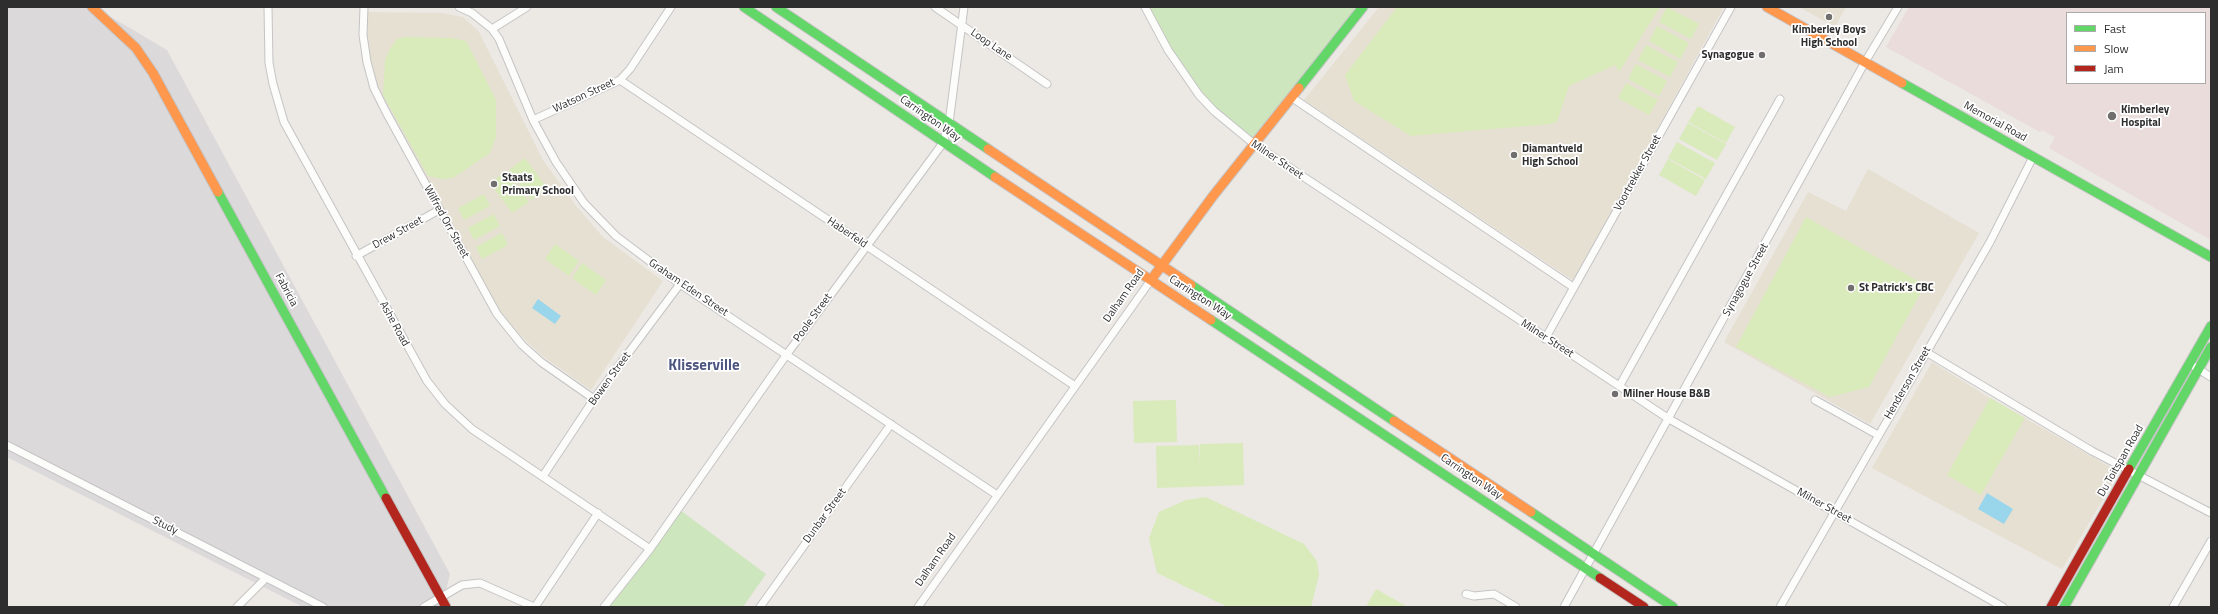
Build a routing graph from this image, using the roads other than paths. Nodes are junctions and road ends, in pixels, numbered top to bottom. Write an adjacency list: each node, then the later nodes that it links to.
1 (92, 7): 65 (street, Fabricia)
2 (268, 7): 30 (street, Ashe Road)
3 (364, 7): 28 (street, Wilfred Orr Street)
4 (460, 7): 17 (street, Graham Eden Street)
5 (527, 7): 17 (street)
6 (671, 7): 19 (street, Watson Street)
7 (744, 7): 25 (street, Carrington Way)
8 (776, 7): 24 (street, Carrington Way)
9 (935, 7): 16 (street, Loop Lane)
10 (964, 7): 16 (street, Poole Street)
11 (1145, 7): 26 (street, Milner Street)
12 (1362, 7): 21 (street, Dalham Road)
13 (1731, 7): 35 (street, Voortrekker Street)
14 (1767, 7): 18 (street, Memorial Road)
15 (1898, 7): 18 (street, Synagogue Street)
16 (962, 26): 20 (street, Loop Lane); 24 (street, Poole Street)
17 (492, 29): 23 (street, Graham Eden Street)
18 (1865, 62): 27 (street, Memorial Road); 48 (street, Synagogue Street)
19 (620, 80): 23 (street, Watson Street); 29 (street, Haberfeld)
20 (1047, 84)
21 (1291, 97): 26 (street, Dalham Road); 35 (street)
22 (1780, 99): 44 (street)
23 (533, 120): 34 (street, Graham Eden Street)
24 (949, 124): 25 (street, Poole Street); 32 (street, Carrington Way)
25 (943, 143): 29 (street, Poole Street); 33 (street, Carrington Way)
26 (1254, 144): 32 (street, Dalham Road); 37 (street, Milner Street)
27 (2033, 157): 31 (street, Memorial Road); 39 (street, Henderson Street)
28 (439, 210): 30 (street, Drew Street); 46 (street, Wilfred Orr Street)
29 (866, 246): 40 (street, Poole Street); 45 (street, Haberfeld)
30 (356, 256): 53 (street, Ashe Road)
31 (2211, 258)
32 (1160, 265): 33 (street, Dalham Road); 61 (street, Carrington Way)
33 (1150, 280): 45 (street, Dalham Road); 62 (street, Carrington Way)
34 (680, 284): 40 (street, Graham Eden Street); 46 (street, Bowen Street)
35 (1573, 288): 37 (street, Voortrekker Street)
36 (2211, 326): 41 (street, Du Toitspan Road)
37 (1545, 339): 44 (street, Milner Street)
38 (2211, 347): 42 (street, Du Toitspan Road)
39 (1926, 352): 50 (street, Henderson Street); 52 (street)
40 (787, 354): 49 (street, Graham Eden Street); 60 (street, Poole Street)
41 (2190, 364): 42 (street); 52 (street, Du Toitspan Road)
42 (2198, 370): 43 (street); 54 (street, Du Toitspan Road)
43 (2211, 377)
44 (1620, 385): 48 (street, Milner Street)
45 (1075, 386): 55 (street, Dalham Road)
46 (594, 399): 53 (street, Bowen Street)
47 (1815, 400): 50 (street)
48 (1670, 420): 56 (street, Milner Street); 61 (street, Synagogue Street)
49 (891, 424): 55 (street, Graham Eden Street); 72 (street, Dunbar Street)
50 (1878, 435): 56 (street, Henderson Street)
51 (7, 445): 63 (street, Study)
52 (2129, 471): 54 (street); 80 (street, Du Toitspan Road)
53 (543, 476): 57 (street, Ashe Road)
54 (2139, 476): 58 (street); 81 (street, Du Toitspan Road)
55 (997, 495): 73 (street, Dalham Road)
56 (1835, 512): 78 (street, Henderson Street); 79 (street, Milner Street)
57 (598, 513): 60 (street, Ashe Road); 70 (street)
58 (2211, 513)
59 (2211, 541): 82 (street)
60 (650, 549): 71 (street, Poole Street)
61 (1594, 554): 62 (street, Synagogue Street); 77 (street, Carrington Way)
62 (1586, 568): 75 (street, Synagogue Street); 76 (street, Carrington Way)
63 (266, 578): 66 (street); 67 (street, Study)
64 (1466, 594): 74 (street)
65 (441, 597): 68 (street); 69 (street, Fabricia); 70 (street)
66 (237, 607)
67 (323, 607)
68 (424, 607)
69 (446, 607)
70 (534, 607)
71 (604, 607)
72 (760, 607)
73 (918, 607)
74 (1516, 607)
75 (1564, 607)
76 (1644, 607)
77 (1673, 607)
78 (1780, 607)
79 (2003, 607)
80 (2051, 607)
81 (2064, 607)
82 (2173, 607)

